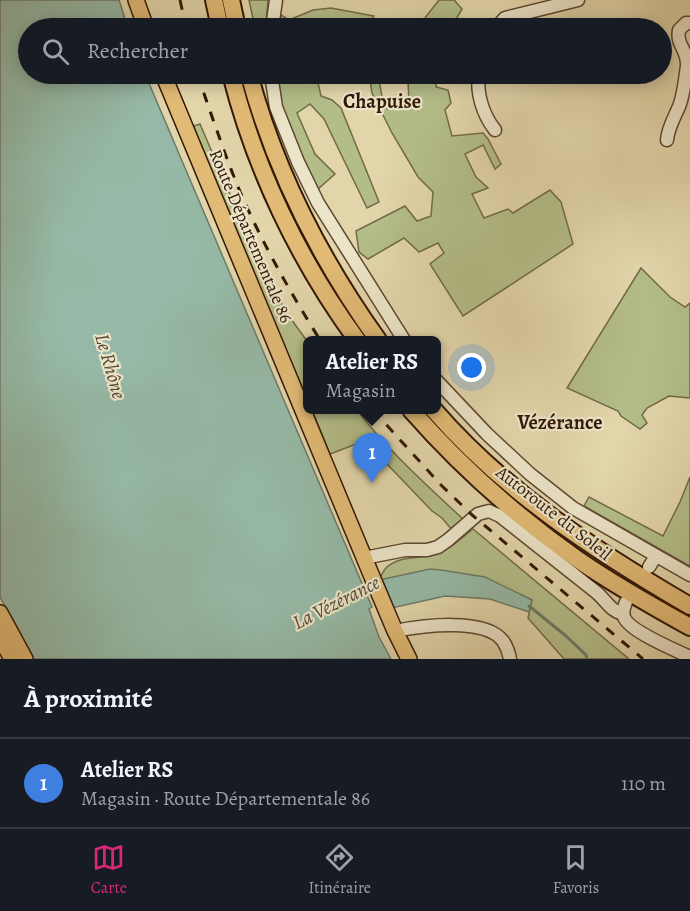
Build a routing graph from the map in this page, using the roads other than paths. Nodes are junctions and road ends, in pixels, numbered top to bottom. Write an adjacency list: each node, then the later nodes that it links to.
1 (136, 0): 6 (main road)
2 (214, 0): 7 (highway)
3 (231, 0): 8 (highway)
4 (276, 0): 9 (street)
5 (578, 0): 10 (street)
6 (142, 18)
7 (218, 18)
8 (235, 18)
9 (273, 18)
10 (505, 18)
11 (690, 23): 18 (street)
12 (167, 84): 23 (main road, Route Départementale 86)
13 (234, 84): 19 (highway)
14 (252, 84): 20 (highway)
15 (272, 84): 21 (street)
16 (479, 84): 17 (street)
17 (495, 130)
18 (667, 140)
19 (354, 336)
20 (375, 336)
21 (401, 336)
22 (441, 385): 28 (street)
23 (303, 411)
24 (304, 414): 27 (main road, Route Départementale 86)
25 (415, 414): 32 (highway, Autoroute du Soleil)
26 (438, 414): 29 (highway, Autoroute du Soleil)
27 (364, 558): 31 (main road, Route Départementale 86); 34 (street)
28 (690, 575)
29 (690, 606)
30 (0, 613): 36 (main road)
31 (392, 624): 37 (main road, Route Départementale 86); 38 (street)
32 (690, 627)
33 (0, 637): 35 (main road)
34 (690, 657)
35 (12, 659)
36 (25, 659)
37 (410, 659)
38 (510, 659)

